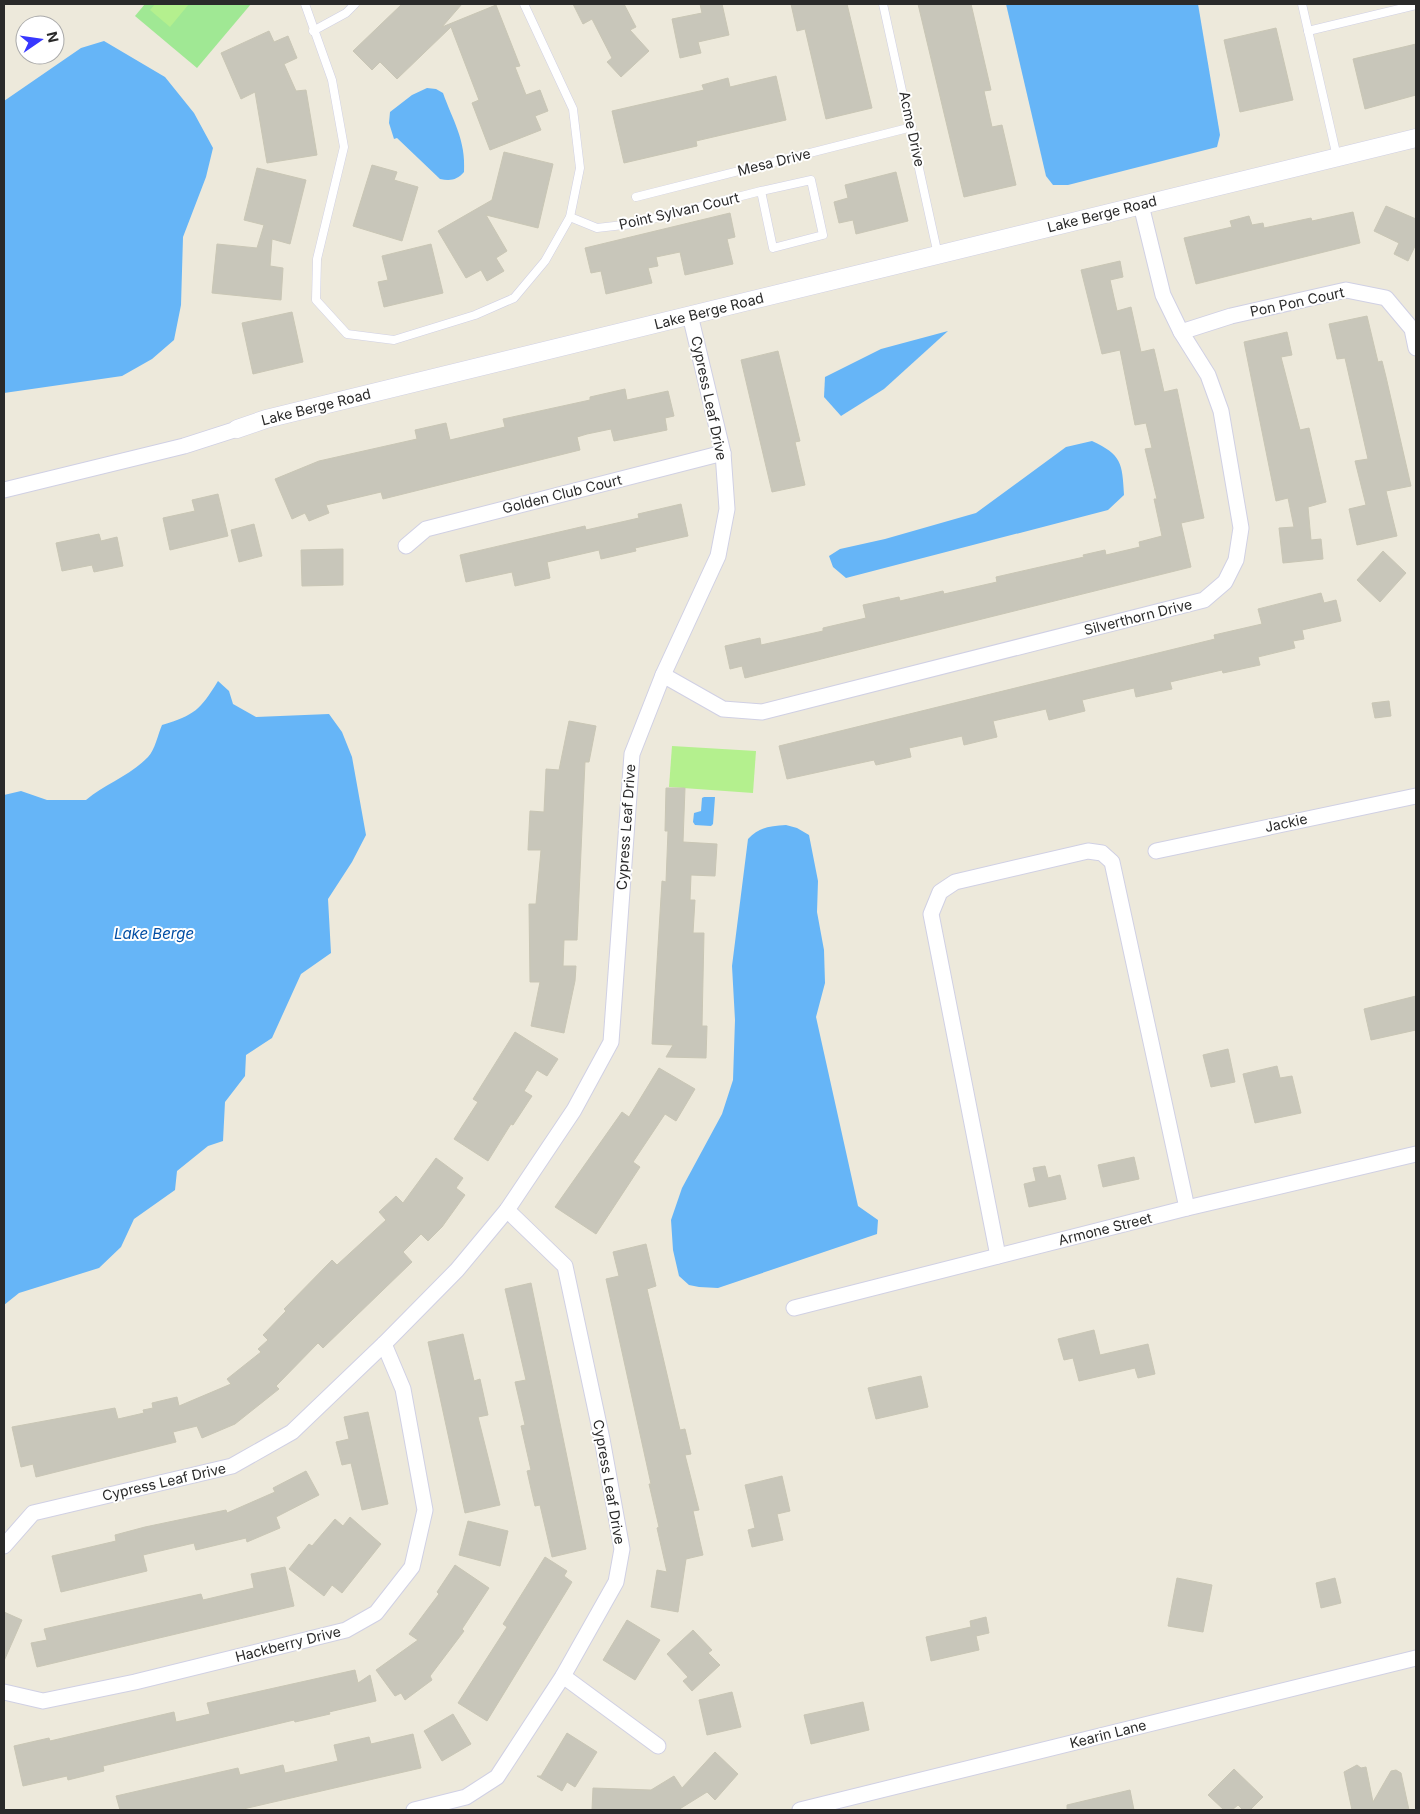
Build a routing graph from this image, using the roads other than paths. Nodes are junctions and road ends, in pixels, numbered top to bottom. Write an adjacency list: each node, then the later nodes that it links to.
1 (305, 4): 7 (lane)
2 (355, 4): 7 (lane)
3 (524, 4): 15 (lane)
4 (883, 4): 9 (lane, Acme Drive)
5 (1302, 4): 8 (lane)
6 (1416, 5): 8 (lane)
7 (314, 31): 15 (lane)
8 (1308, 31): 11 (lane)
9 (912, 127): 13 (lane, Mesa Drive); 16 (lane, Acme Drive)
10 (1416, 138): 11 (street, Lake Berge Road)
11 (1337, 157): 14 (street, Lake Berge Road)
12 (761, 191): 12 (lane, Point Sylvan Court); 15 (lane, Point Sylvan Court)
13 (636, 197)
14 (1141, 205): 16 (street, Lake Berge Road); 18 (street, Silverthorn Drive)
15 (570, 217)
16 (938, 255): 17 (street, Lake Berge Road)
17 (690, 316): 20 (street, Lake Berge Road); 21 (street, Cypress Leaf Drive)
18 (1181, 332): 19 (street, Pon Pon Court); 24 (street, Silverthorn Drive)
19 (1416, 348)
20 (237, 429): 22 (street, Lake Berge Road)
21 (723, 453): 23 (street, Golden Club Court); 24 (street, Cypress Leaf Drive)
22 (4, 490)
23 (406, 546)
24 (663, 675): 29 (street, Cypress Leaf Drive)
25 (1416, 796): 26 (street, Jackie)
26 (1156, 851)
27 (1416, 1154): 28 (street, Armone Street)
28 (1187, 1208): 30 (street, Armone Street); 30 (street)
29 (507, 1210): 32 (street, Cypress Leaf Drive); 35 (street, Cypress Leaf Drive)
30 (998, 1256): 31 (street, Armone Street)
31 (794, 1308)
32 (384, 1344): 33 (street, Cypress Leaf Drive); 36 (street, Hackberry Drive)
33 (4, 1546)
34 (1416, 1658): 39 (street, Kearin Lane)
35 (563, 1676): 37 (street); 38 (street, Cypress Leaf Drive)
36 (4, 1692)
37 (658, 1746)
38 (414, 1810)
39 (800, 1810)

